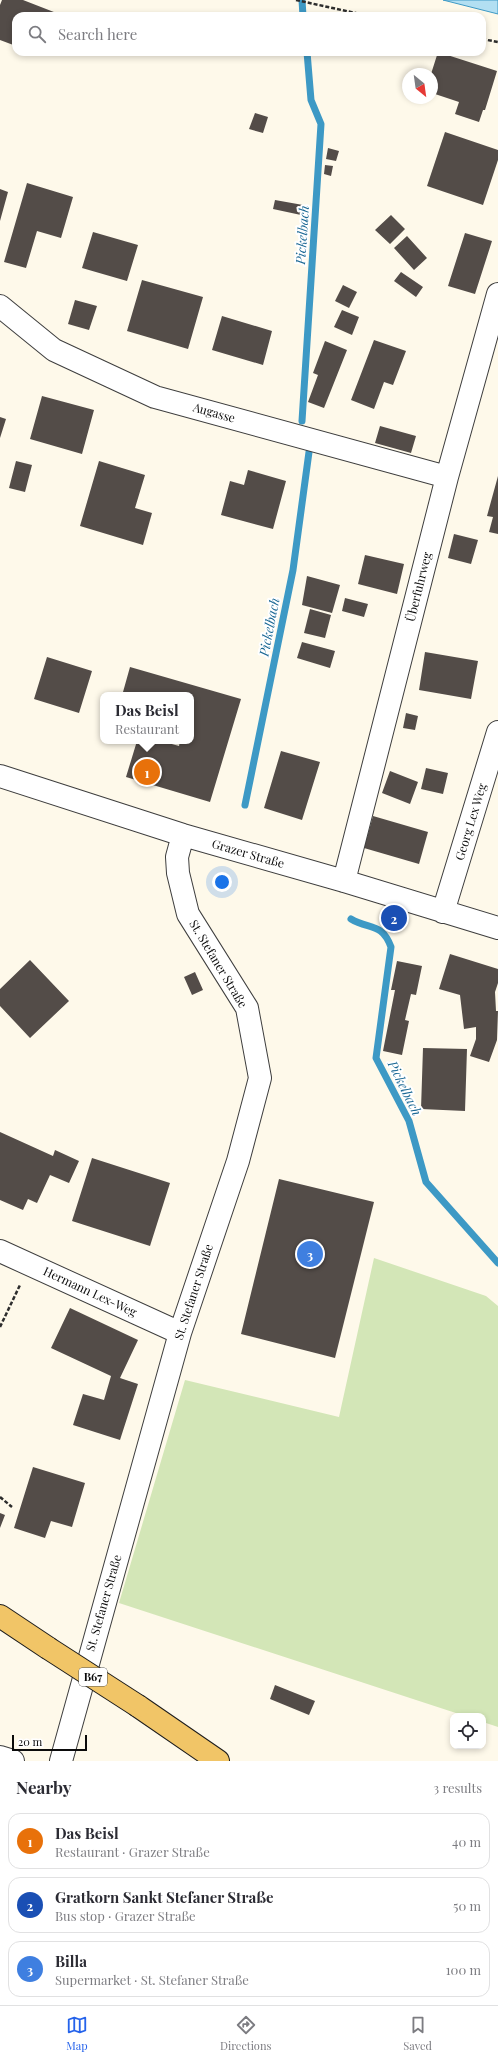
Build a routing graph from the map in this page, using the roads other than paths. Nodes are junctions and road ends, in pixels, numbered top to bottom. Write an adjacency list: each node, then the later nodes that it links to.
1 (498, 294): 3 (street, Überfuhrweg)
2 (0, 306): 3 (street, Augasse)
3 (447, 477): 7 (street, Überfuhrweg)
4 (498, 732): 8 (street, Georg Lex Weg)
5 (0, 776): 6 (street, Grazer Straße)
6 (183, 835): 7 (street, Grazer Straße); 11 (street, St. Stefaner Straße)
7 (344, 881): 8 (street, Grazer Straße)
8 (443, 912): 9 (street, Grazer Straße)
9 (498, 928)
10 (0, 1251): 11 (street, Hermann Lex-Weg)
11 (180, 1333): 15 (street, St. Stefaner Straße)
12 (0, 1616): 16 (main road, B67, bridge)
13 (0, 1757): 14 (street)
14 (13, 1761)
15 (61, 1761)
16 (218, 1761)

